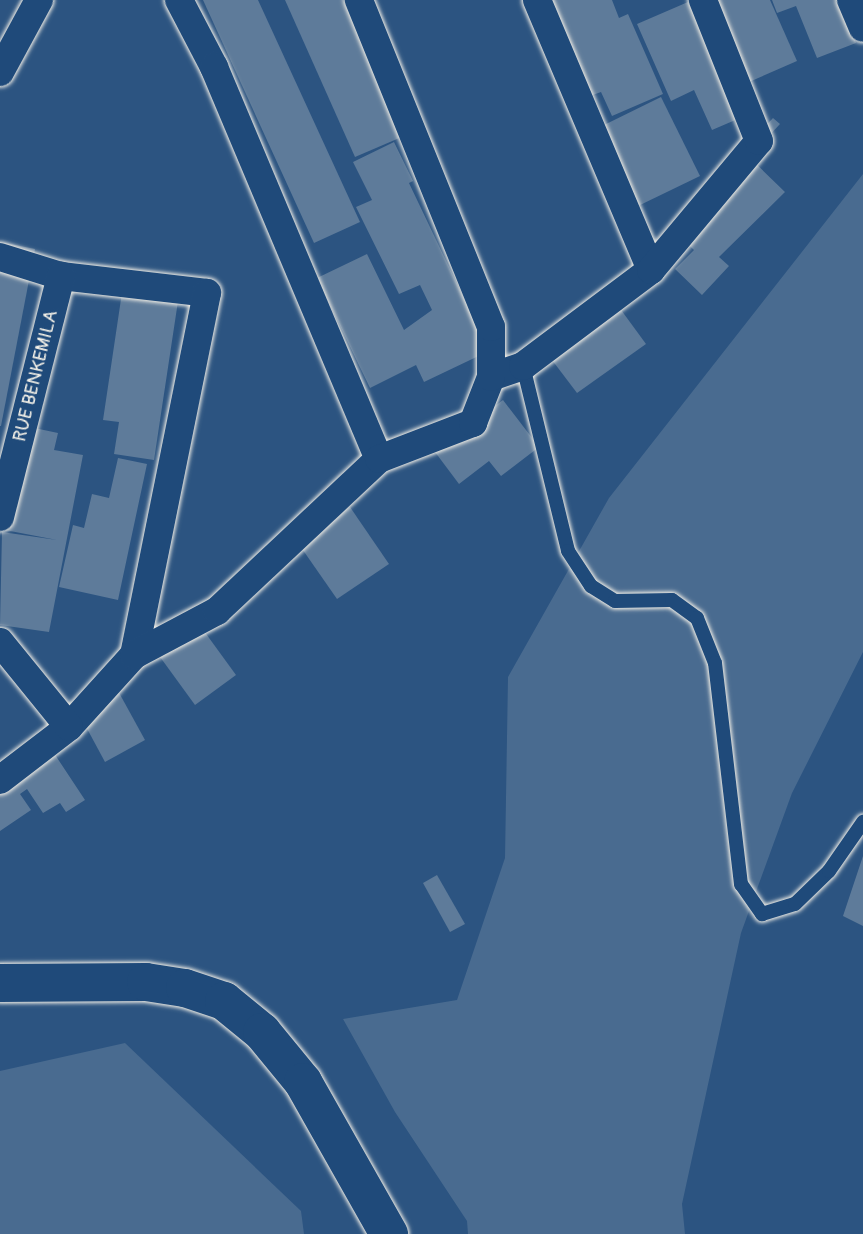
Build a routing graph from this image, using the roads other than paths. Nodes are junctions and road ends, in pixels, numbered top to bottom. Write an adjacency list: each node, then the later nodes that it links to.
1 (39, 0): 8 (street)
2 (179, 0): 14 (street)
3 (359, 0): 13 (street)
4 (537, 0): 10 (street)
5 (703, 0): 10 (street)
6 (851, 0): 7 (street)
7 (863, 28)
8 (0, 72)
9 (0, 257): 11 (street)
10 (651, 270): 12 (street)
11 (61, 276): 15 (street, RUE BENKEMILA); 17 (street)
12 (523, 366): 13 (street); 20 (lane)
13 (491, 377): 14 (street)
14 (379, 459): 17 (street)
15 (0, 517)
16 (0, 642): 18 (street)
17 (134, 655): 18 (street)
18 (69, 727): 19 (street)
19 (0, 780)
20 (863, 822)
21 (0, 984): 22 (main road)
22 (389, 1234)

